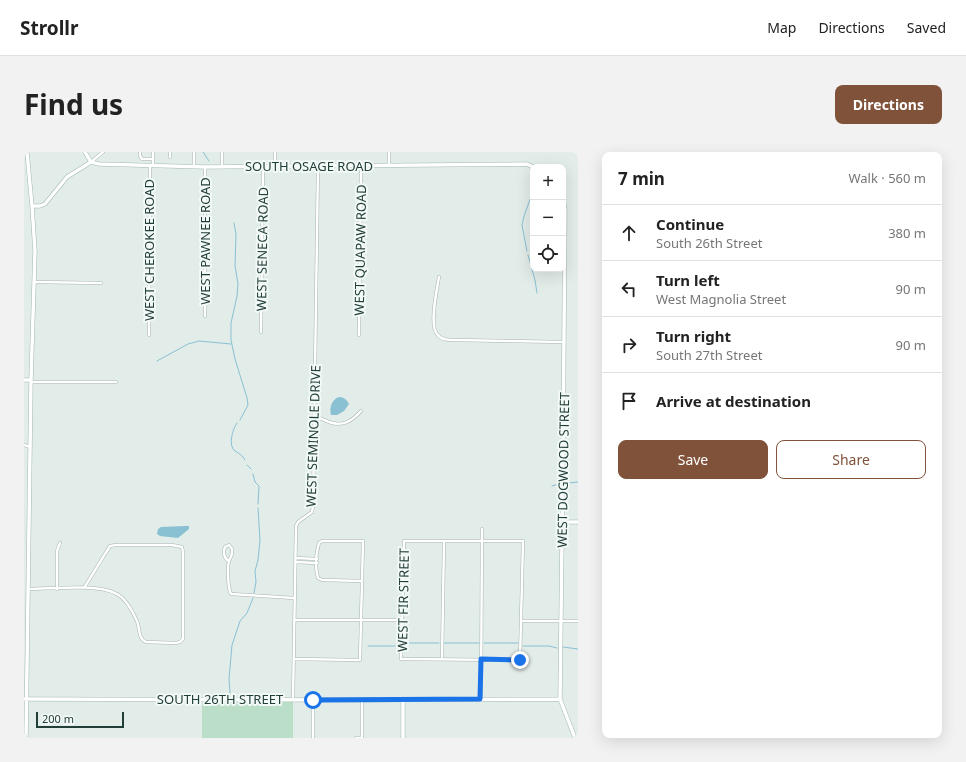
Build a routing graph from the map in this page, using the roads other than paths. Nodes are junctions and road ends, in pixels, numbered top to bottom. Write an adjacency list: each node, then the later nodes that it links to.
1 (27, 152): 25 (street)
2 (85, 152): 13 (street)
3 (103, 152): 13 (street)
4 (140, 152): 12 (street)
5 (153, 152): 12 (street, WEST CHEROKEE ROAD)
6 (170, 152): 11 (street)
7 (194, 152): 20 (street)
8 (222, 152): 16 (street)
9 (275, 152): 23 (street)
10 (388, 152): 15 (street)
11 (170, 157)
12 (153, 159): 14 (street, WEST CHEROKEE ROAD)
13 (91, 162): 14 (street, SOUTH OSAGE ROAD); 25 (street)
14 (152, 165): 20 (street, SOUTH OSAGE ROAD); 31 (street, WEST CHEROKEE ROAD)
15 (388, 165): 18 (street, SOUTH OSAGE ROAD); 19 (street, SOUTH OSAGE ROAD)
16 (222, 166): 21 (street, SOUTH OSAGE ROAD); 22 (street, SOUTH OSAGE ROAD)
17 (318, 166): 18 (street, SOUTH OSAGE ROAD); 23 (street, SOUTH OSAGE ROAD); 38 (street, WEST SEMINOLE DRIVE)
18 (361, 166): 32 (street, WEST QUAPAW ROAD)
19 (530, 166)
20 (194, 167): 21 (street, SOUTH OSAGE ROAD)
21 (205, 167): 29 (street, WEST PAWNEE ROAD)
22 (263, 167): 23 (street, SOUTH OSAGE ROAD); 30 (street, WEST SENECA ROAD)
23 (276, 167)
24 (563, 200): 33 (street, WEST DOGWOOD STREET)
25 (32, 206): 27 (street)
26 (439, 277): 33 (street)
27 (34, 282): 28 (street); 35 (street)
28 (101, 283)
29 (205, 316)
30 (261, 332)
31 (149, 335)
32 (359, 335)
33 (564, 342): 41 (street, WEST DOGWOOD STREET)
34 (24, 380): 35 (street)
35 (31, 381): 36 (street); 40 (street)
36 (116, 382)
37 (361, 411): 38 (street)
38 (314, 417): 48 (street, WEST SEMINOLE DRIVE)
39 (24, 445): 40 (street)
40 (31, 448): 47 (street)
41 (562, 522): 42 (street); 62 (street, WEST DOGWOOD STREET)
42 (578, 522)
43 (482, 529): 45 (street)
44 (444, 542): 45 (street); 59 (street, WEST FIR STREET); 65 (street)
45 (483, 542): 61 (street); 66 (street)
46 (60, 543): 56 (street)
47 (27, 555): 55 (street)
48 (296, 558): 49 (street); 51 (street, WEST SEMINOLE DRIVE)
49 (317, 558): 52 (street); 53 (street)
50 (229, 562): 50 (street); 57 (street)
51 (296, 562): 52 (street); 57 (street, WEST SEMINOLE DRIVE)
52 (317, 563): 53 (street)
53 (362, 581): 60 (street)
54 (84, 588): 54 (street); 56 (street)
55 (28, 589): 56 (street); 67 (street)
56 (57, 589)
57 (294, 598): 58 (street, WEST SEMINOLE DRIVE)
58 (295, 620): 60 (street); 64 (street, WEST SEMINOLE DRIVE)
59 (403, 620): 60 (street); 65 (street, WEST FIR STREET)
60 (361, 621): 64 (street)
61 (521, 621): 62 (street); 66 (street)
62 (561, 621): 63 (street); 70 (street, WEST DOGWOOD STREET)
63 (578, 621)
64 (294, 659): 68 (street, WEST SEMINOLE DRIVE)
65 (442, 659): 66 (street)
66 (481, 659): 69 (street)
67 (26, 699): 68 (street, SOUTH 26TH STREET); 74 (street)
68 (293, 699): 71 (street, SOUTH 26TH STREET)
69 (480, 699): 70 (street, SOUTH 26TH STREET); 73 (street, SOUTH 26TH STREET)
70 (560, 699): 79 (street, WEST DOGWOOD STREET)
71 (313, 700): 72 (street, SOUTH 26TH STREET); 75 (street)
72 (362, 700): 73 (street, SOUTH 26TH STREET); 77 (street)
73 (403, 700): 78 (street)
74 (26, 738)
75 (312, 738)
76 (356, 738): 77 (street)
77 (362, 738)
78 (403, 738)
79 (574, 738)

